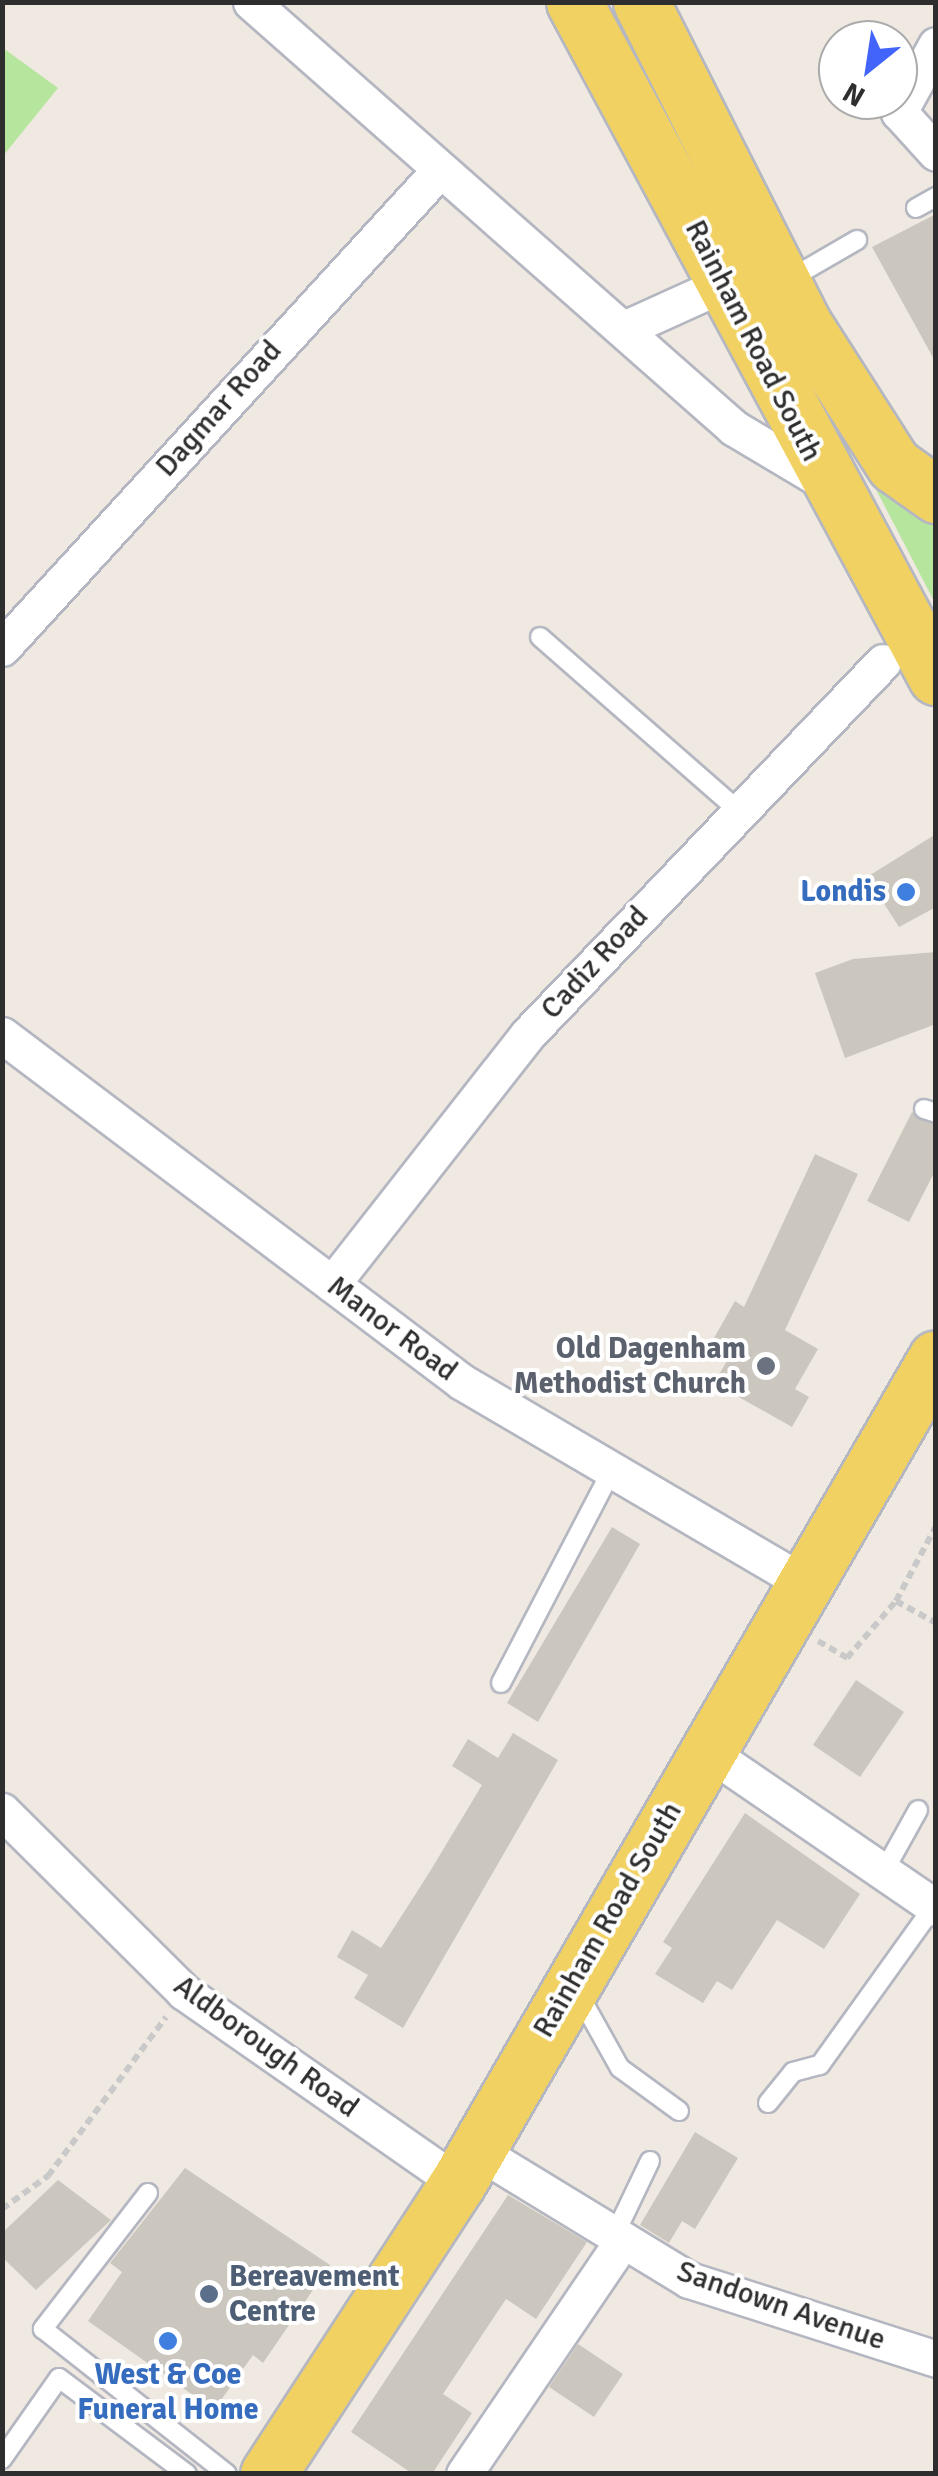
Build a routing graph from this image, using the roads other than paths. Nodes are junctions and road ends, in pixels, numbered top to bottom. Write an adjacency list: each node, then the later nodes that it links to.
1 (252, 2): 6 (street)
2 (574, 2): 10 (main road, Rainham Road South)
3 (641, 2): 10 (main road, Rainham Road South)
4 (936, 45): 5 (street)
5 (936, 153)
6 (438, 172): 11 (street); 15 (street, Dagmar Road)
7 (936, 197): 8 (lane)
8 (916, 208)
9 (857, 240): 10 (lane)
10 (760, 277): 11 (street); 12 (main road, Rainham Road South); 13 (main road, Rainham Road South)
11 (624, 329): 12 (street)
12 (823, 481): 17 (main road, Rainham Road South)
13 (936, 495)
14 (540, 637): 18 (lane)
15 (2, 648)
16 (883, 662): 18 (street, Cadiz Road)
17 (936, 677)
18 (739, 810): 20 (street, Cadiz Road)
19 (2, 1035): 20 (street, Manor Road)
20 (332, 1284): 22 (street, Manor Road)
21 (936, 1358): 23 (main road, Rainham Road South)
22 (611, 1472): 23 (street, Manor Road); 24 (lane)
23 (796, 1603): 25 (main road, Rainham Road South)
24 (501, 1683)
25 (708, 1751): 28 (street); 30 (main road, Rainham Road South)
26 (918, 1810): 28 (lane)
27 (2, 1811): 34 (street, Aldborough Road)
28 (883, 1872): 29 (street)
29 (934, 1908): 31 (lane)
30 (571, 1981): 32 (lane); 34 (main road, Rainham Road South)
31 (768, 2103)
32 (680, 2111)
33 (650, 2162): 36 (lane)
34 (467, 2167): 36 (street, Sandown Avenue); 39 (main road, Rainham Road South)
35 (148, 2193): 41 (lane)
36 (619, 2237): 37 (street, Sandown Avenue); 42 (street)
37 (936, 2359)
38 (2, 2459): 40 (lane)
39 (286, 2468)
40 (187, 2474)
41 (228, 2474)
42 (464, 2474)

